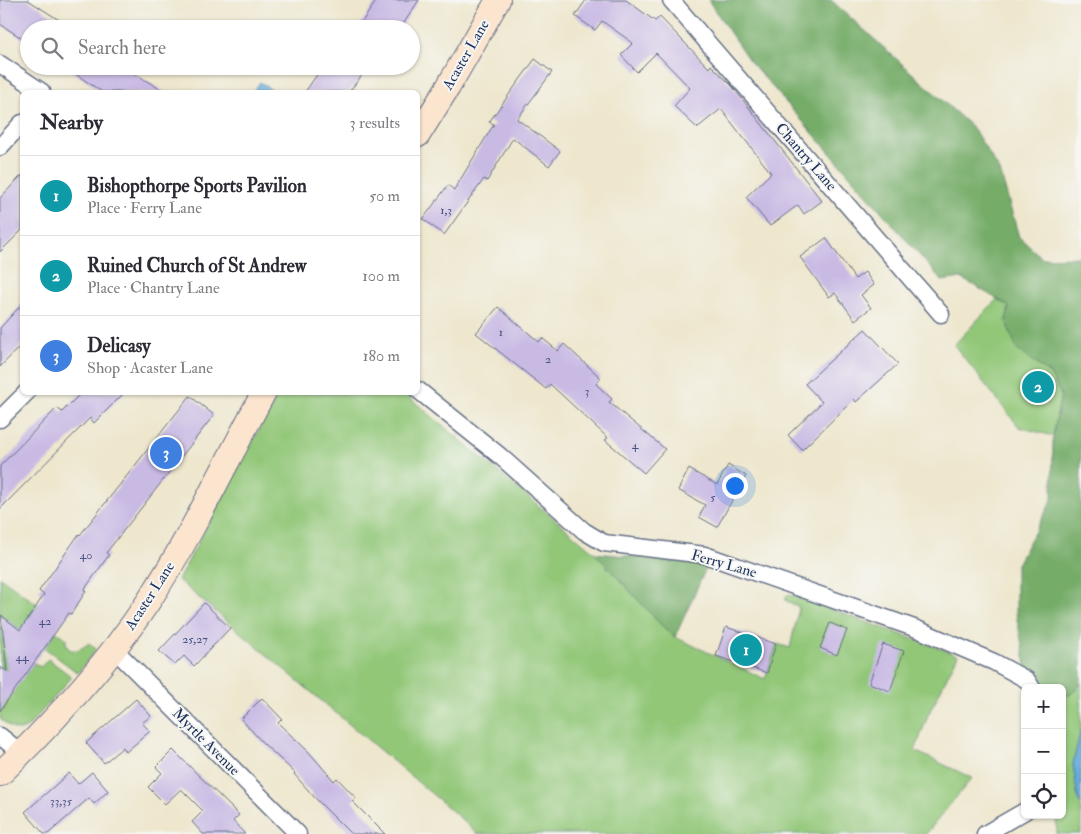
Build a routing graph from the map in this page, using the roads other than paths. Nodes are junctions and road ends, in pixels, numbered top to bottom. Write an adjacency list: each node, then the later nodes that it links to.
1 (498, 0): 6 (street, Acaster Lane)
2 (672, 0): 8 (street, Chantry Lane)
3 (0, 64): 4 (street)
4 (39, 90)
5 (20, 125): 7 (street)
6 (420, 132)
7 (0, 147)
8 (941, 314)
9 (420, 392): 14 (street, Ferry Lane)
10 (24, 395): 12 (street)
11 (262, 395): 13 (street, Acaster Lane)
12 (0, 420)
13 (114, 649): 16 (street, Acaster Lane); 19 (street, Myrtle Avenue)
14 (1030, 684)
15 (0, 736): 16 (street)
16 (21, 754): 17 (street, Acaster Lane)
17 (0, 774)
18 (1021, 813): 20 (street)
19 (298, 834)
20 (985, 834)

